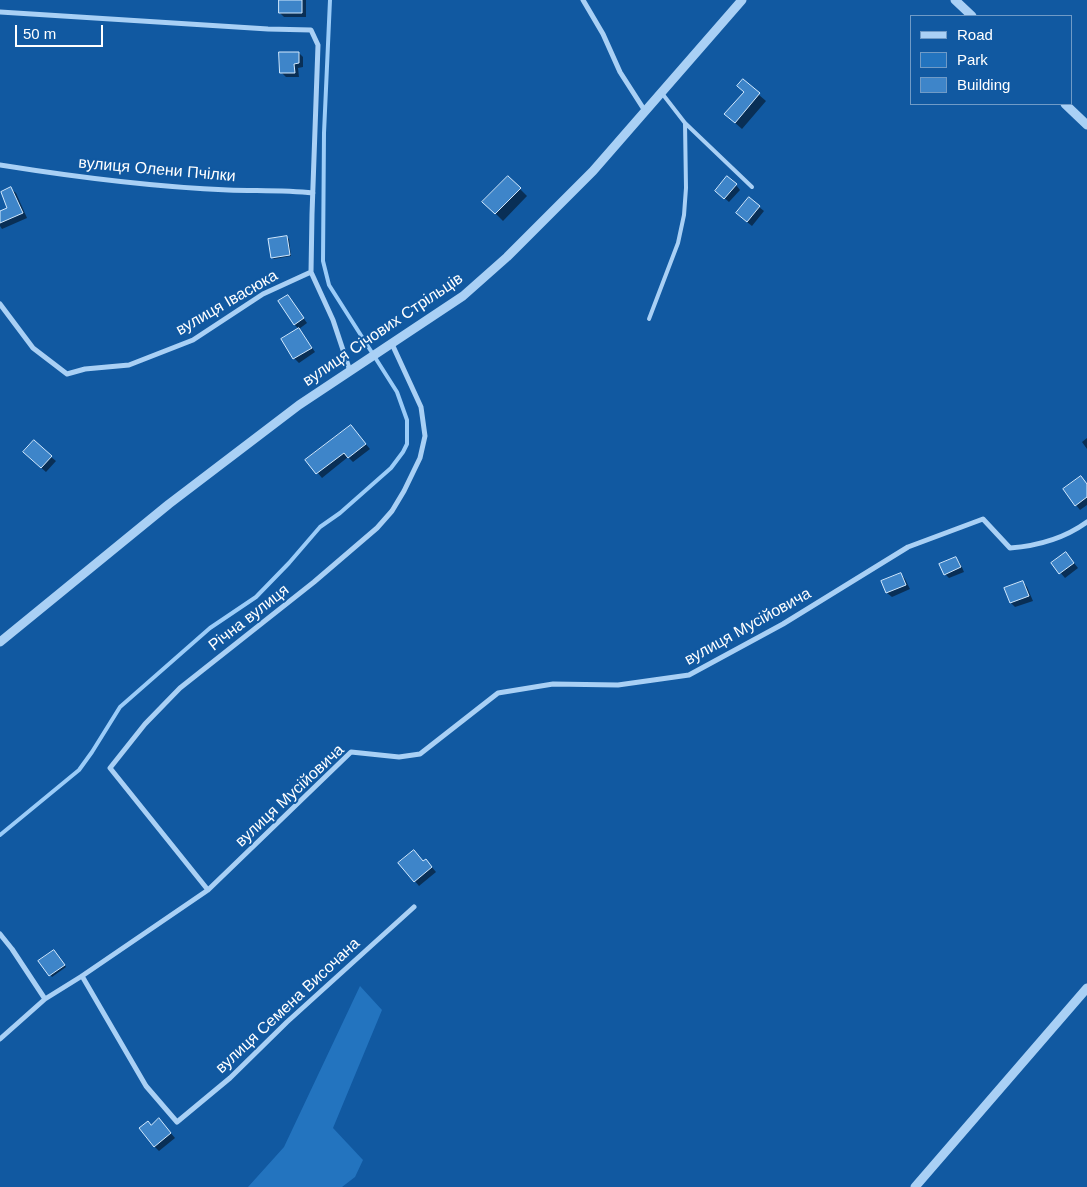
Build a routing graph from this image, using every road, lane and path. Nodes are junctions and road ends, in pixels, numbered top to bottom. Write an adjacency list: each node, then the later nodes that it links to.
1 (583, 0): 8 (street)
2 (742, 0): 6 (street, вулиця Січових Стрільців)
3 (955, 0): 5 (street)
4 (0, 12): 13 (street)
5 (971, 15)
6 (661, 92): 8 (street, вулиця Січових Стрільців); 9 (lane)
7 (1066, 105): 10 (street)
8 (645, 111): 17 (street, вулиця Січових Стрільців)
9 (685, 123): 12 (lane); 16 (lane)
10 (1087, 125)
11 (0, 165): 13 (street, вулиця Олени Пчілки)
12 (752, 187)
13 (313, 193): 14 (street)
14 (311, 272): 15 (street, вулиця Івасюка); 18 (street)
15 (0, 304)
16 (649, 319)
17 (392, 344): 18 (street, вулиця Січових Стрільців); 21 (street, Річна вулиця)
18 (350, 371): 20 (street, вулиця Січових Стрільців)
19 (1087, 522): 21 (street, вулиця Мусійовича)
20 (0, 642)
21 (208, 890): 24 (street, вулиця Мусійовича)
22 (414, 907): 24 (street, вулиця Семена Височана)
23 (0, 934): 26 (street)
24 (82, 976): 26 (street, вулиця Мусійовича)
25 (1087, 988): 28 (street)
26 (45, 999): 27 (street, вулиця Мусійовича)
27 (0, 1038)
28 (915, 1187)

